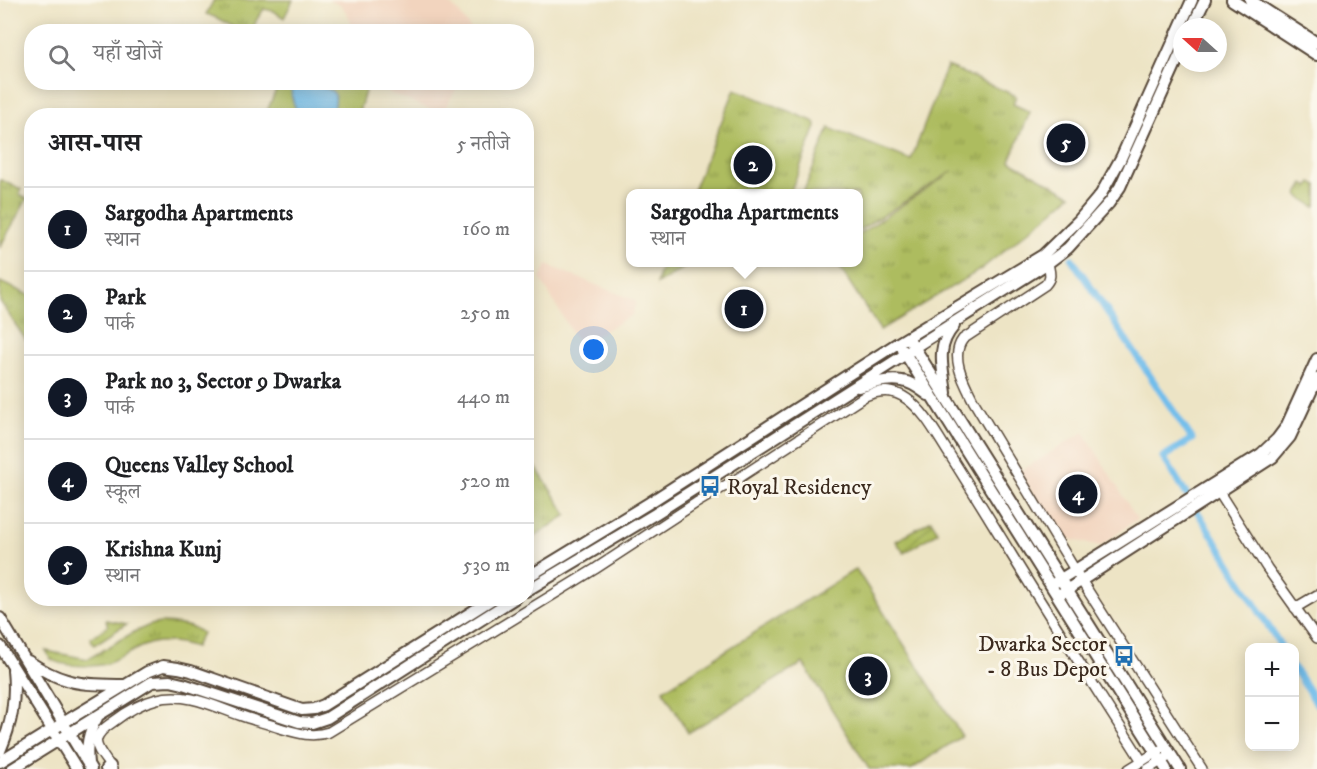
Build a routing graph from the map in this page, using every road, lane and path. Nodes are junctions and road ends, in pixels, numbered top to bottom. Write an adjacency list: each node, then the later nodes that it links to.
1 (1192, 0): 11 (main road)
2 (1204, 0): 5 (main road)
3 (1232, 0): 7 (main road)
4 (1250, 0): 6 (main road)
5 (1196, 18)
6 (1317, 43)
7 (1317, 55)
8 (1173, 71): 9 (main road)
9 (1048, 263): 10 (main road); 18 (street)
10 (960, 319): 11 (main road); 16 (main road)
11 (907, 345): 14 (main road); 15 (main road); 16 (main road); 19 (main road)
12 (1317, 358): 17 (main road)
13 (1317, 379): 17 (main road)
14 (852, 388): 15 (main road); 21 (main road)
15 (933, 398): 22 (main road)
16 (947, 399): 22 (main road)
17 (1216, 488): 18 (main road); 20 (main road); 26 (street)
18 (1076, 570): 20 (street); 22 (main road)
19 (534, 573)
20 (1082, 580): 22 (main road); 32 (street)
21 (534, 586)
22 (1062, 588): 33 (main road); 41 (main road)
23 (1317, 595): 26 (street)
24 (481, 606): 34 (main road)
25 (502, 606): 35 (main road)
26 (1295, 608): 28 (street)
27 (0, 618): 30 (main road)
28 (1317, 638)
29 (0, 646): 31 (main road)
30 (25, 660): 34 (main road); 36 (main road)
31 (12, 666): 37 (main road); 40 (main road)
32 (1142, 674): 33 (street); 50 (street)
33 (1127, 684): 41 (main road)
34 (126, 685): 36 (main road)
35 (99, 715): 38 (main road); 44 (main road)
36 (63, 723): 37 (main road); 38 (main road)
37 (52, 730): 39 (main road); 42 (main road)
38 (69, 734): 39 (main road); 44 (main road)
39 (58, 740): 46 (main road); 47 (main road)
40 (0, 751)
41 (1164, 757): 43 (street); 49 (main road)
42 (0, 762)
43 (1145, 765): 45 (street); 48 (street)
44 (90, 767)
45 (110, 768)
46 (12, 769)
47 (77, 769)
48 (1129, 769)
49 (1180, 769)
50 (1202, 769)

